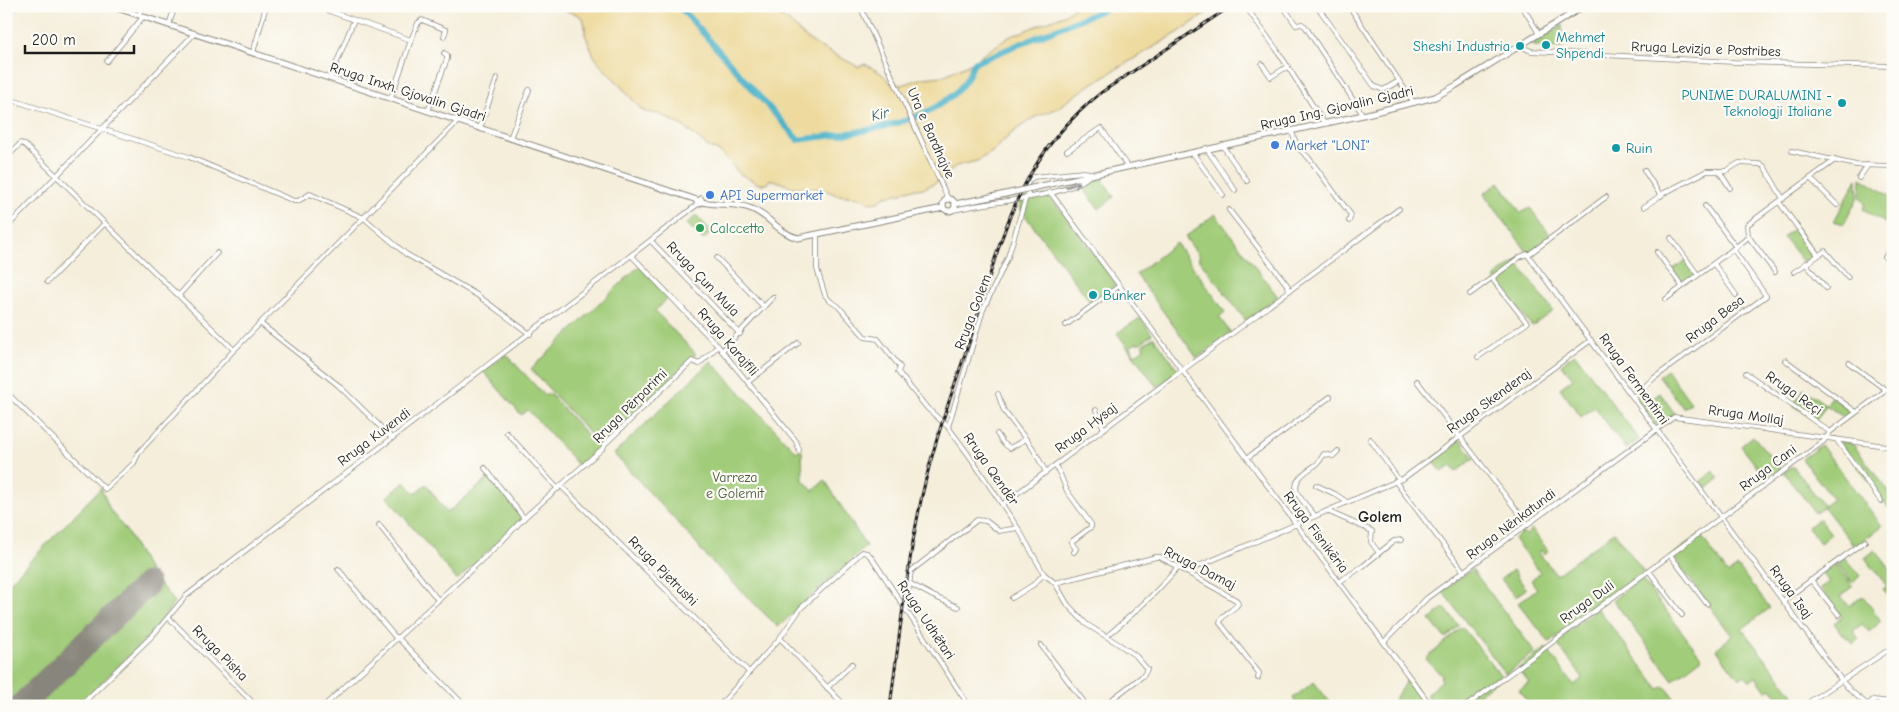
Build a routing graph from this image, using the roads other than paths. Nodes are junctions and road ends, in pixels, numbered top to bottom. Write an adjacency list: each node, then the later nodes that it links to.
1 (111, 6): 14 (main road, Rruga Inxh. Gjovalin Gjadri)
2 (142, 6): 14 (street)
3 (174, 6): 16 (street)
4 (266, 6): 22 (street)
5 (315, 6): 15 (street)
6 (860, 6): 67 (street, Ura e Bardhajve)
7 (1283, 6): 36 (street)
8 (1318, 6): 30 (street)
9 (1349, 6): 30 (street)
10 (1522, 6): 18 (street)
11 (1584, 6): 13 (main road, Rruga Ing. Gjovalin Gjadri)
12 (1246, 7): 26 (street)
13 (1574, 9): 18 (main road, Rruga Ing. Gjovalin Gjadri)
14 (141, 16): 16 (main road, Rruga Inxh. Gjovalin Gjadri); 24 (street)
15 (354, 20): 20 (street); 29 (street)
16 (169, 25): 17 (main road, Rruga Inxh. Gjovalin Gjadri)
17 (194, 34): 22 (main road, Rruga Inxh. Gjovalin Gjadri); 40 (street)
18 (1537, 35): 21 (main road, Rruga Ing. Gjovalin Gjadri)
19 (444, 36): 20 (street)
20 (411, 40): 33 (street)
21 (1520, 46): 27 (street, Rruga Levizja e Postribes); 34 (main road, Rruga Ing. Gjovalin Gjadri)
22 (253, 53): 29 (main road, Rruga Inxh. Gjovalin Gjadri)
23 (444, 53): 35 (street)
24 (107, 61)
25 (1262, 64): 26 (street)
26 (1288, 66): 38 (street)
27 (1893, 66)
28 (497, 78): 39 (street)
29 (330, 79): 33 (main road, Rruga Inxh. Gjovalin Gjadri)
30 (1399, 80): 34 (street)
31 (528, 90): 42 (street)
32 (6, 98): 40 (street)
33 (390, 98): 35 (main road, Rruga Inxh. Gjovalin Gjadri)
34 (1414, 102): 36 (main road, Rruga Ing. Gjovalin Gjadri)
35 (428, 111): 37 (main road, Rruga Inxh. Gjovalin Gjadri)
36 (1363, 115): 38 (main road, Rruga Ing. Gjovalin Gjadri)
37 (458, 121): 39 (main road, Rruga Inxh. Gjovalin Gjadri); 80 (street)
38 (1324, 123): 41 (main road, Rruga Ing. Gjovalin Gjadri)
39 (480, 128): 42 (main road, Rruga Inxh. Gjovalin Gjadri)
40 (102, 130): 56 (street); 80 (street)
41 (1291, 130): 43 (main road, Rruga Ing. Gjovalin Gjadri); 81 (street)
42 (510, 138): 70 (main road, Rruga Inxh. Gjovalin Gjadri)
43 (1222, 145): 44 (main road, Rruga Ing. Gjovalin Gjadri); 59 (street)
44 (1206, 148): 47 (main road, Rruga Ing. Gjovalin Gjadri); 61 (street)
45 (1067, 151): 51 (street)
46 (1792, 151): 49 (street)
47 (1192, 152): 51 (main road, Rruga Ing. Gjovalin Gjadri); 63 (street)
48 (6, 158): 56 (street)
49 (1836, 160): 50 (street); 58 (street)
50 (1868, 165): 52 (street); 57 (street)
51 (1127, 166): 55 (main road, Rruga Ing. Gjovalin Gjadri)
52 (1893, 166)
53 (1644, 170): 65 (street)
54 (1720, 171): 60 (street); 65 (street); 69 (street)
55 (1092, 173): 62 (street, one-way to 55); 64 (street); 71 (main road, Rruga Ing. Gjovalin Gjadri, bridge)
56 (57, 176): 82 (street); 83 (street)
57 (1859, 178)
58 (1811, 179): 69 (street); 72 (street)
59 (1247, 181)
60 (1730, 188)
61 (1236, 190)
62 (1050, 192): 64 (street); 105 (street, Rruga Fisnikëria)
63 (1222, 195)
64 (1027, 196): 68 (street); 74 (street, Rruga Golem)
65 (1661, 196): 75 (street)
66 (1606, 197): 92 (street)
67 (948, 199): 71 (main road); 76 (main road)
68 (1017, 199): 74 (street); 79 (street)
69 (1781, 201): 85 (street); 93 (street)
70 (699, 202): 84 (main road, Rruga Inxh. Gjovalin Gjadri); 87 (street, Rruga Kuvendi)
71 (955, 204): 79 (main road)
72 (1837, 205)
73 (1706, 206): 89 (street)
74 (1022, 207): 139 (street, Rruga Golem)
75 (1644, 207)
76 (943, 208): 79 (main road); 84 (main road)
77 (1400, 209): 108 (street)
78 (1230, 210): 108 (street)
79 (950, 211)
80 (364, 218): 115 (street); 117 (street)
81 (1349, 221)
82 (105, 224): 104 (street); 109 (street)
83 (6, 228)
84 (817, 235): 139 (street, Rruga Qendër)
85 (1748, 236): 89 (street); 99 (street)
86 (1671, 238): 101 (street)
87 (651, 241): 94 (street, Rruga Kuvendi); 118 (street, Rruga Çun Mula)
88 (1893, 245): 96 (street)
89 (1734, 248): 97 (street); 136 (street, Rruga Besa)
90 (1657, 252): 106 (street)
91 (217, 253): 109 (street)
92 (1528, 254): 102 (street); 119 (street, Rruga Fermentimi)
93 (1818, 255): 98 (street); 103 (street)
94 (632, 256): 117 (street, Rruga Kuvendi); 121 (street, Rruga Karajfili)
95 (717, 258): 114 (street, Rruga Çun Mula)
96 (1893, 262)
97 (1714, 264): 101 (street); 111 (street)
98 (1805, 264): 100 (street); 107 (street)
99 (1775, 272)
100 (1794, 272)
101 (1698, 275): 106 (street)
102 (1493, 277): 110 (street); 124 (street)
103 (1848, 277)
104 (48, 282)
105 (1119, 286): 116 (street); 127 (street, Rruga Fisnikëria)
106 (1682, 286): 113 (street)
107 (1826, 288)
108 (1289, 291): 127 (street)
109 (179, 294): 122 (street)
110 (1470, 294)
111 (1736, 295)
112 (773, 297): 114 (street, Rruga Çun Mula)
113 (1666, 298)
114 (764, 307): 118 (street, Rruga Çun Mula)
115 (261, 324): 122 (street); 147 (street)
116 (1066, 325)
117 (530, 334): 147 (street, Rruga Kuvendi)
118 (740, 334): 123 (street, Rruga Çun Mula)
119 (1591, 340): 136 (street, Rruga Fermentimi); 145 (street, Rruga Skenderaj)
120 (798, 343): 130 (street)
121 (718, 346): 123 (street, Rruga Karajfili); 160 (street, Rruga Përparimi)
122 (234, 350): 133 (street)
123 (722, 351): 130 (street, Rruga Karajfili)
124 (1478, 357)
125 (1785, 360): 138 (street)
126 (1849, 363): 132 (street)
127 (1182, 371): 140 (street, Rruga Hysaj); 154 (street, Rruga Fisnikëria)
128 (1746, 373): 142 (street, Rruga Reçi)
129 (1417, 381): 145 (street)
130 (748, 382): 152 (street, Rruga Karajfili)
131 (1893, 385): 132 (street)
132 (1886, 390): 138 (street)
133 (6, 392)
134 (998, 394): 148 (street)
135 (1330, 397): 154 (street)
136 (1633, 397): 141 (street, Rruga Fermentimi)
137 (1096, 410): 140 (street)
138 (1856, 412): 142 (street)
139 (948, 427): 163 (street, Rruga Qendër)
140 (1104, 429): 155 (street, Rruga Hysaj)
141 (1657, 429): 146 (street, Rruga Mollaj); 166 (street, Rruga Fermentimi); 170 (street, Rruga Nënkatundi)
142 (1830, 432): 146 (street)
143 (507, 433): 160 (street)
144 (997, 434): 148 (street)
145 (1460, 436): 158 (street, Rruga Skenderaj); 170 (street)
146 (1827, 437): 150 (street, Rruga Mollaj); 166 (street, Rruga Cani)
147 (392, 438): 195 (street, Rruga Kuvendi)
148 (1026, 439): 157 (street)
149 (1370, 439): 158 (street)
150 (1836, 439): 151 (street, Rruga Mollaj); 161 (street)
151 (1893, 447)
152 (799, 450)
153 (1338, 451): 165 (street)
154 (1247, 458): 168 (street, Rruga Fisnikëria)
155 (1055, 465): 157 (street, Rruga Hysaj); 174 (street)
156 (485, 468): 167 (street)
157 (1046, 472): 163 (street, Rruga Hysaj)
158 (1397, 480): 162 (street, Rruga Skenderaj); 181 (street)
159 (1316, 486): 162 (street)
160 (559, 488): 167 (street, Rruga Përparimi); 204 (street, Rruga Pjetrushi)
161 (1881, 501)
162 (1347, 502): 164 (street, Rruga Skenderaj)
163 (1003, 504): 171 (street, Rruga Qendër)
164 (1327, 511): 165 (street, Rruga Skenderaj); 175 (street)
165 (1315, 516): 168 (street, Rruga Skenderaj)
166 (1722, 517): 176 (street, Rruga Duli); 189 (street, Rruga Isaj)
167 (524, 518): 188 (street, Rruga Përparimi)
168 (1296, 524): 179 (street, Rruga Skenderaj); 185 (street, Rruga Fisnikëria)
169 (379, 525): 188 (street)
170 (1528, 525): 181 (street, Rruga Nënkatundi)
171 (1018, 528): 182 (street, Rruga Qendër); 184 (street)
172 (1401, 540): 175 (street)
173 (1865, 540): 183 (street)
174 (1074, 552)
175 (1379, 553): 185 (street)
176 (1670, 555): 180 (street, Rruga Duli); 190 (street)
177 (1177, 568): 179 (street, Rruga Damaj); 186 (street, Rruga Damaj); 196 (street)
178 (338, 569): 197 (street)
179 (1187, 571): 205 (street, Rruga Damaj)
180 (1649, 571): 193 (street); 224 (street, Rruga Duli)
181 (1464, 572): 199 (street, Rruga Nënkatundi)
182 (1044, 574): 186 (street, Rruga Qendër); 187 (street)
183 (1812, 580): 189 (street); 194 (street)
184 (909, 582): 191 (street); 192 (street)
185 (1339, 582): 199 (street, Rruga Fisnikëria)
186 (1055, 583): 196 (street, Rruga Qendër)
187 (1012, 598)
188 (438, 600): 197 (street, Rruga Përparimi)
189 (1784, 600): 206 (street, Rruga Isaj)
190 (1707, 604)
191 (958, 607)
192 (906, 610): 198 (street, Rruga Udhëtari); 219 (street, Rruga Udhëtari)
193 (1682, 615)
194 (1839, 615)
195 (168, 617): 212 (street, Rruga Kuvendi); 213 (street, Rruga Pisha)
196 (1107, 636): 209 (street, Rruga Qendër)
197 (396, 638): 208 (street); 214 (street, Rruga Përparimi)
198 (780, 638): 204 (street); 207 (street)
199 (1384, 642): 223 (street, Rruga Fisnikëria)
200 (1041, 645): 220 (street)
201 (1891, 649): 202 (street); 206 (street)
202 (1893, 658)
203 (852, 664): 207 (street)
204 (748, 672): 217 (street)
205 (1258, 678)
206 (1842, 681): 211 (street, Rruga Isaj); 225 (street)
207 (827, 688): 218 (street)
208 (459, 701): 215 (street); 216 (street)
209 (1110, 701): 221 (street, Rruga Qendër); 222 (street)
210 (1893, 702): 211 (street)
211 (1868, 705)
212 (80, 706)
213 (256, 706)
214 (324, 706)
215 (454, 706)
216 (465, 706)
217 (719, 706)
218 (844, 706)
219 (968, 706)
220 (1087, 706)
221 (1103, 706)
222 (1116, 706)
223 (1431, 706)
224 (1466, 706)
225 (1806, 706)

